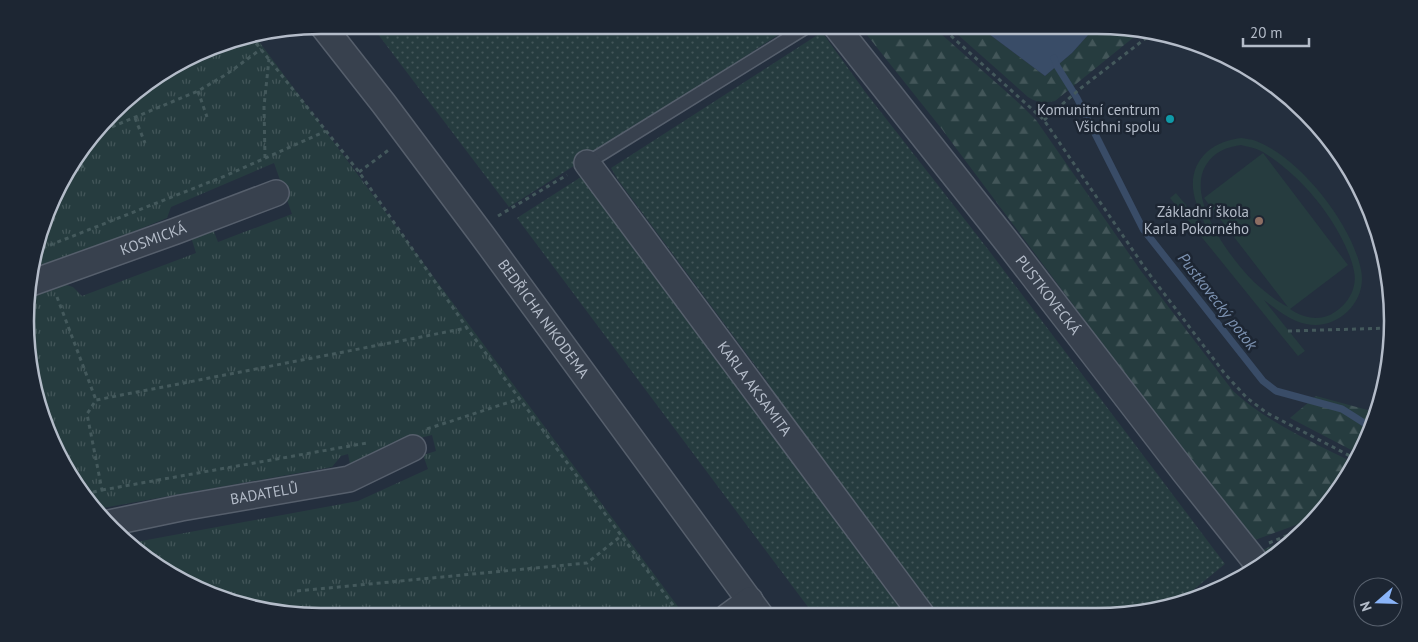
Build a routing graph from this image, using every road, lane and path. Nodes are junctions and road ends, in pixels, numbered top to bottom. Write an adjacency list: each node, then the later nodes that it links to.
1 (329, 34): 41 (street, BEDŘICHA NIKODEMA)
2 (795, 34): 18 (lane)
3 (842, 34): 38 (street, PUSTKOVECKÁ)
4 (949, 34): 12 (path)
5 (1147, 38): 12 (path)
6 (255, 42): 7 (path)
7 (261, 49): 8 (path); 9 (path)
8 (269, 58): 14 (path); 16 (path)
9 (198, 91): 10 (path); 11 (path)
10 (207, 117)
11 (135, 118): 13 (path); 15 (path)
12 (1044, 120): 31 (path)
13 (108, 129)
14 (326, 131): 16 (path); 24 (path)
15 (145, 143)
16 (265, 158): 22 (path)
17 (81, 163): 19 (path)
18 (587, 163): 21 (path); 42 (street, KARLA AKSAMITA)
19 (83, 168)
20 (276, 193): 23 (street, KOSMICKÁ)
21 (493, 219)
22 (44, 248)
23 (40, 280): 28 (path)
24 (467, 328): 27 (path); 28 (path)
25 (1384, 328): 26 (path)
26 (1288, 331)
27 (519, 399): 29 (path); 36 (path)
28 (96, 400): 32 (path)
29 (420, 439): 34 (street, BADATELŮ)
30 (370, 442): 32 (path)
31 (1351, 456)
32 (102, 490): 33 (path)
33 (91, 493)
34 (116, 522)
35 (1288, 535): 37 (path)
36 (622, 536): 39 (path); 40 (path)
37 (1257, 560)
38 (1255, 561)
39 (297, 591)
40 (675, 608)
41 (755, 608)
42 (917, 608)

